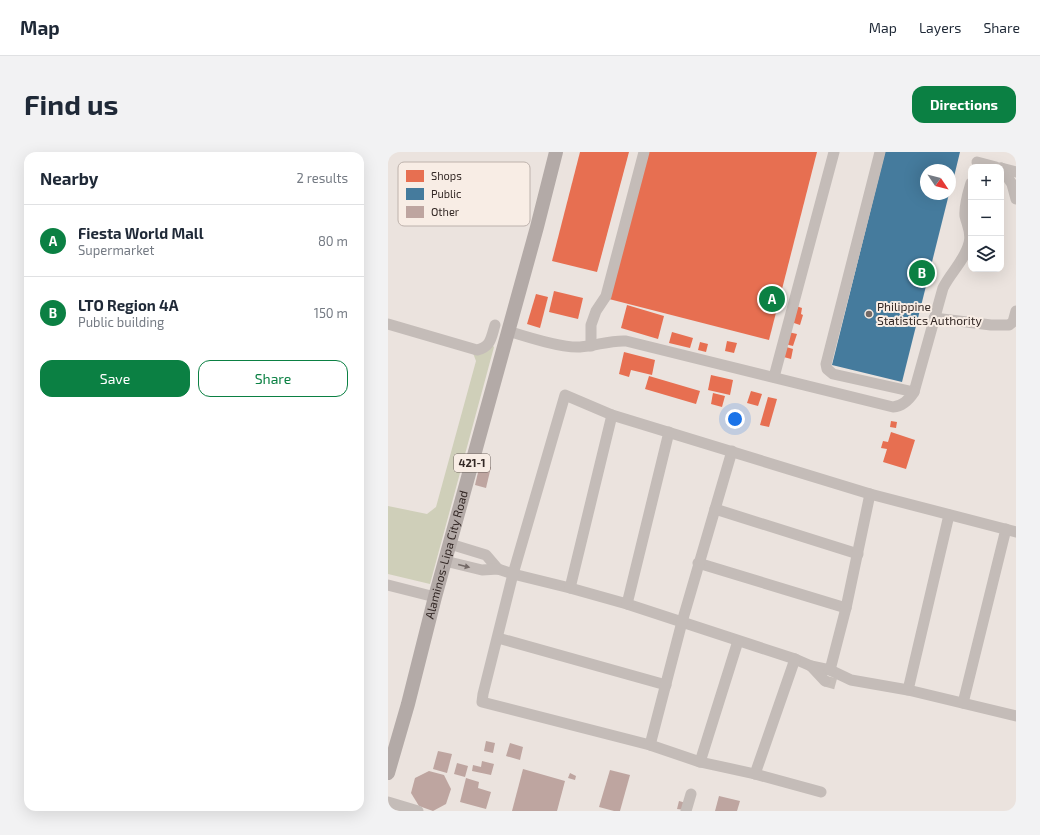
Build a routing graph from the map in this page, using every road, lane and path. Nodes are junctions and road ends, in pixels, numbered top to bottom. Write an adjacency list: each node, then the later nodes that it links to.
1 (556, 152): 14 (main road, Alaminos-Lipa City Road / 421-1)
2 (644, 152): 15 (street)
3 (834, 152): 16 (street)
4 (880, 152): 17 (street)
5 (977, 160): 6 (street)
6 (988, 164)
7 (1016, 172): 9 (street)
8 (968, 194): 11 (street)
9 (1016, 199)
10 (1016, 311): 11 (street)
11 (934, 318): 17 (street)
12 (388, 324): 13 (street)
13 (495, 325)
14 (508, 331): 15 (street); 25 (main road, Alaminos-Lipa City Road / 421-1)
15 (591, 346): 16 (street)
16 (774, 377): 17 (street)
17 (914, 392)
18 (612, 415): 19 (street); 30 (street); 32 (street)
19 (669, 432): 20 (street); 34 (street)
20 (732, 451): 21 (street); 22 (street)
21 (870, 494): 23 (street); 26 (street)
22 (715, 509): 26 (street); 28 (street)
23 (949, 515): 24 (street); 46 (street)
24 (1011, 531): 47 (street)
25 (450, 544): 27 (main road, Alaminos-Lipa City Road / 421-1); 29 (street)
26 (858, 554): 35 (street)
27 (445, 561): 29 (street, one-way to 29); 33 (main road, Alaminos-Lipa City Road / 421-1)
28 (698, 563): 35 (street); 36 (street)
29 (498, 569): 30 (street)
30 (513, 574): 32 (street); 37 (street)
31 (388, 585): 33 (street)
32 (570, 588): 34 (street)
33 (435, 597): 51 (main road, Alaminos-Lipa City Road / 421-1)
34 (627, 604): 36 (street)
35 (846, 608): 41 (street)
36 (682, 622): 38 (street); 45 (street)
37 (498, 638): 45 (street); 49 (street)
38 (738, 641): 39 (street); 50 (street)
39 (794, 659): 40 (street); 52 (street)
40 (811, 666): 41 (street); 43 (street)
41 (830, 670): 42 (street)
42 (851, 680): 44 (street); 46 (street)
43 (825, 681)
44 (836, 684)
45 (666, 685): 49 (street)
46 (908, 690): 47 (street)
47 (963, 703): 48 (street)
48 (1016, 716)
49 (650, 745): 50 (street)
50 (700, 762): 52 (street)
51 (388, 773)
52 (756, 774): 53 (street)
53 (821, 792)
54 (691, 794): 57 (street)
55 (388, 802): 56 (street)
56 (418, 811)
57 (686, 811)

